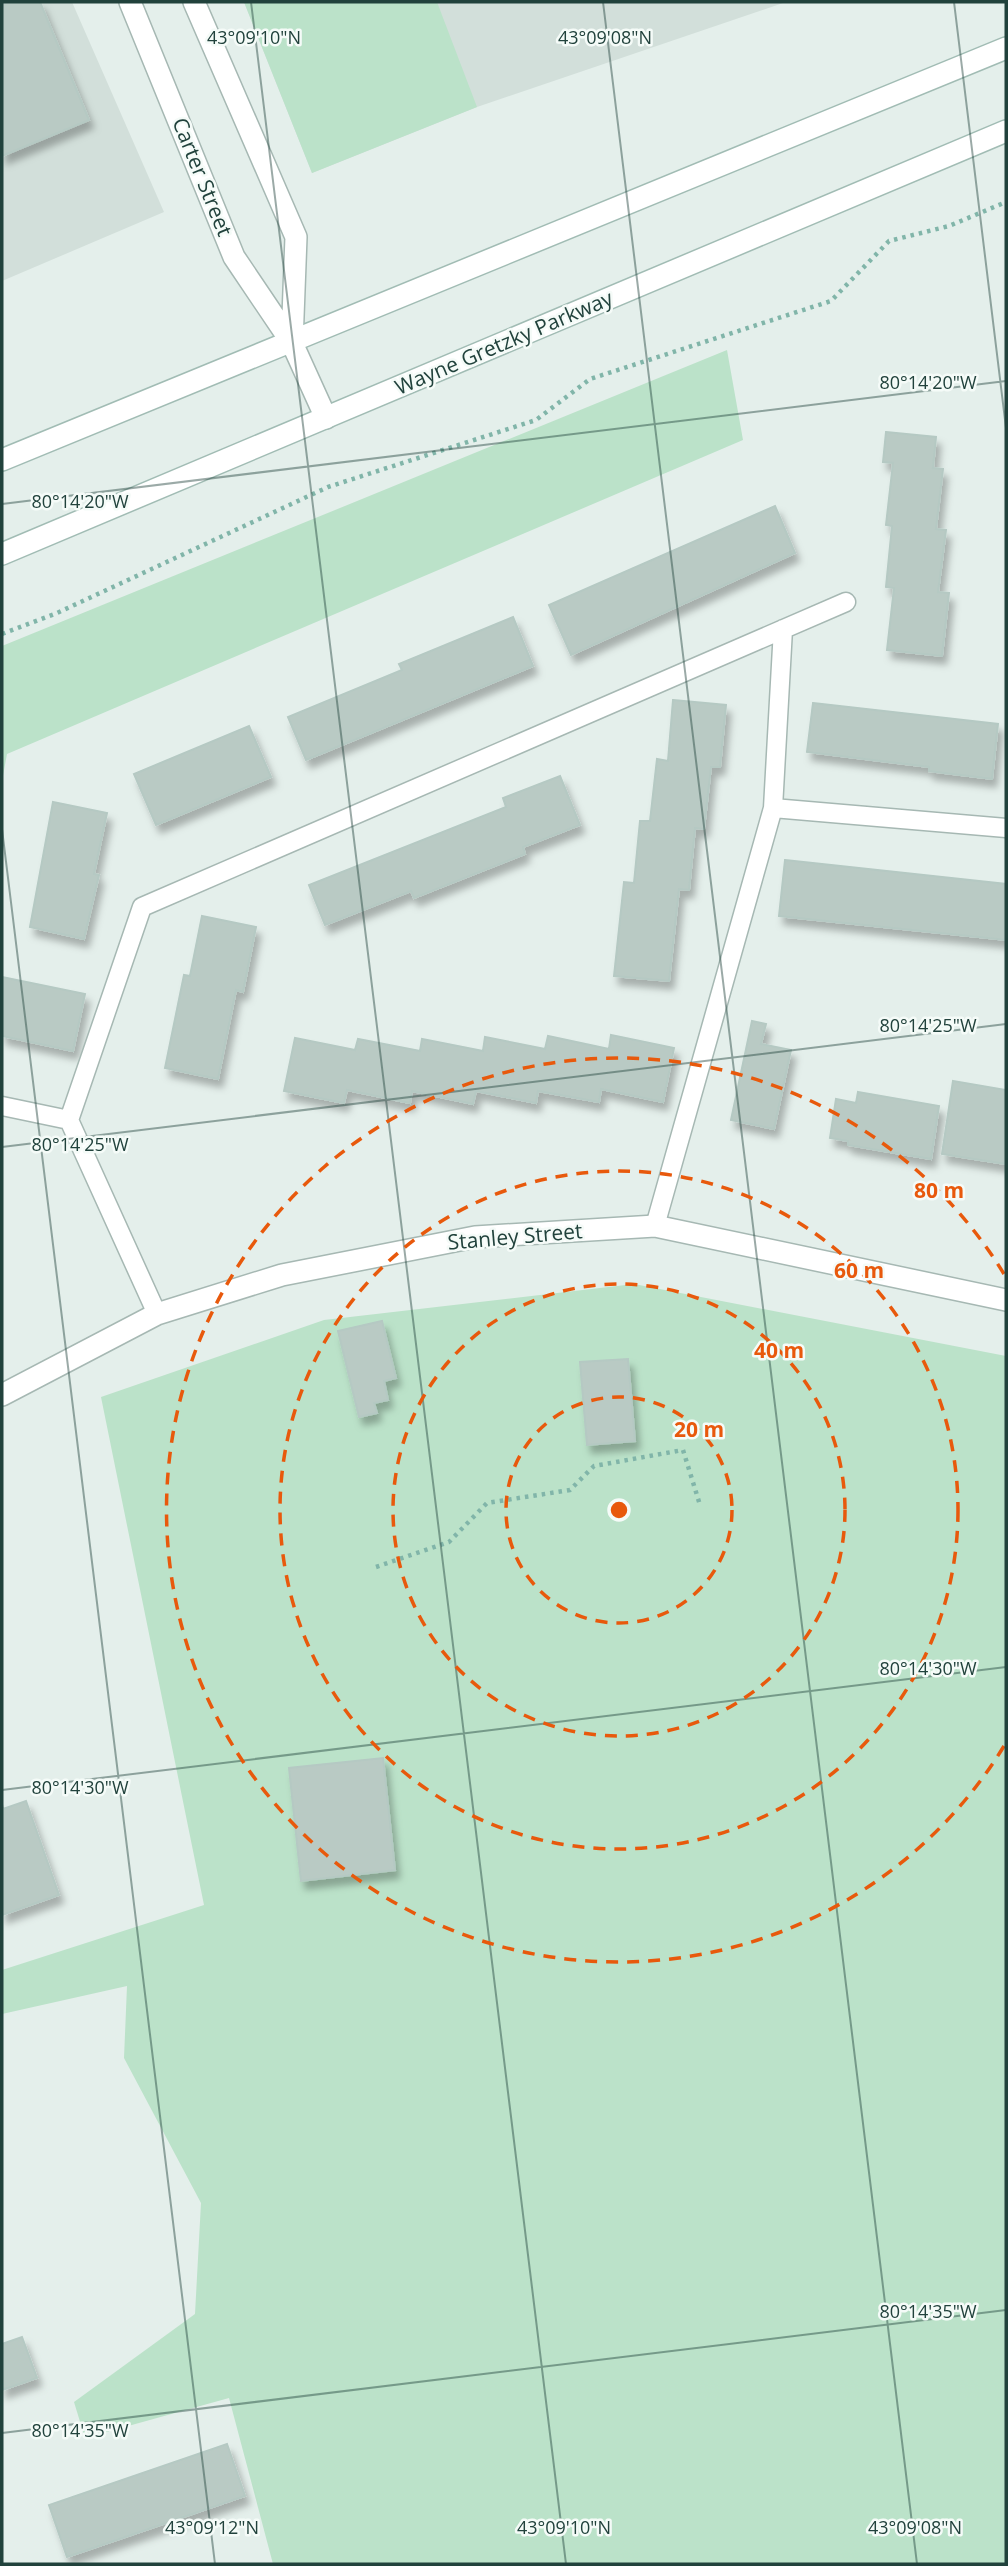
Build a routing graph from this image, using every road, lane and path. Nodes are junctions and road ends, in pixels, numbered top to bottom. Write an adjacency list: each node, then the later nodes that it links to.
1 (130, 2): 6 (main road, Carter Street)
2 (194, 2): 6 (main road, Carter Street)
3 (1006, 48): 6 (main road)
4 (1006, 131): 7 (main road, Wayne Gretzky Parkway)
5 (1006, 202): 12 (path)
6 (292, 343): 7 (main road, Carter Street); 8 (main road)
7 (326, 418): 9 (main road, Wayne Gretzky Parkway)
8 (2, 460)
9 (2, 554)
10 (846, 602): 11 (lane)
11 (783, 629): 13 (lane); 16 (lane)
12 (2, 634)
13 (773, 808): 14 (lane); 17 (lane)
14 (1006, 828)
15 (2, 1106): 16 (lane)
16 (69, 1120): 19 (lane)
17 (655, 1226): 18 (main road, Stanley Street); 19 (main road, Stanley Street)
18 (1006, 1300)
19 (157, 1314): 20 (main road, Stanley Street)
20 (2, 1395)
21 (700, 1505): 22 (path)
22 (376, 1567)

